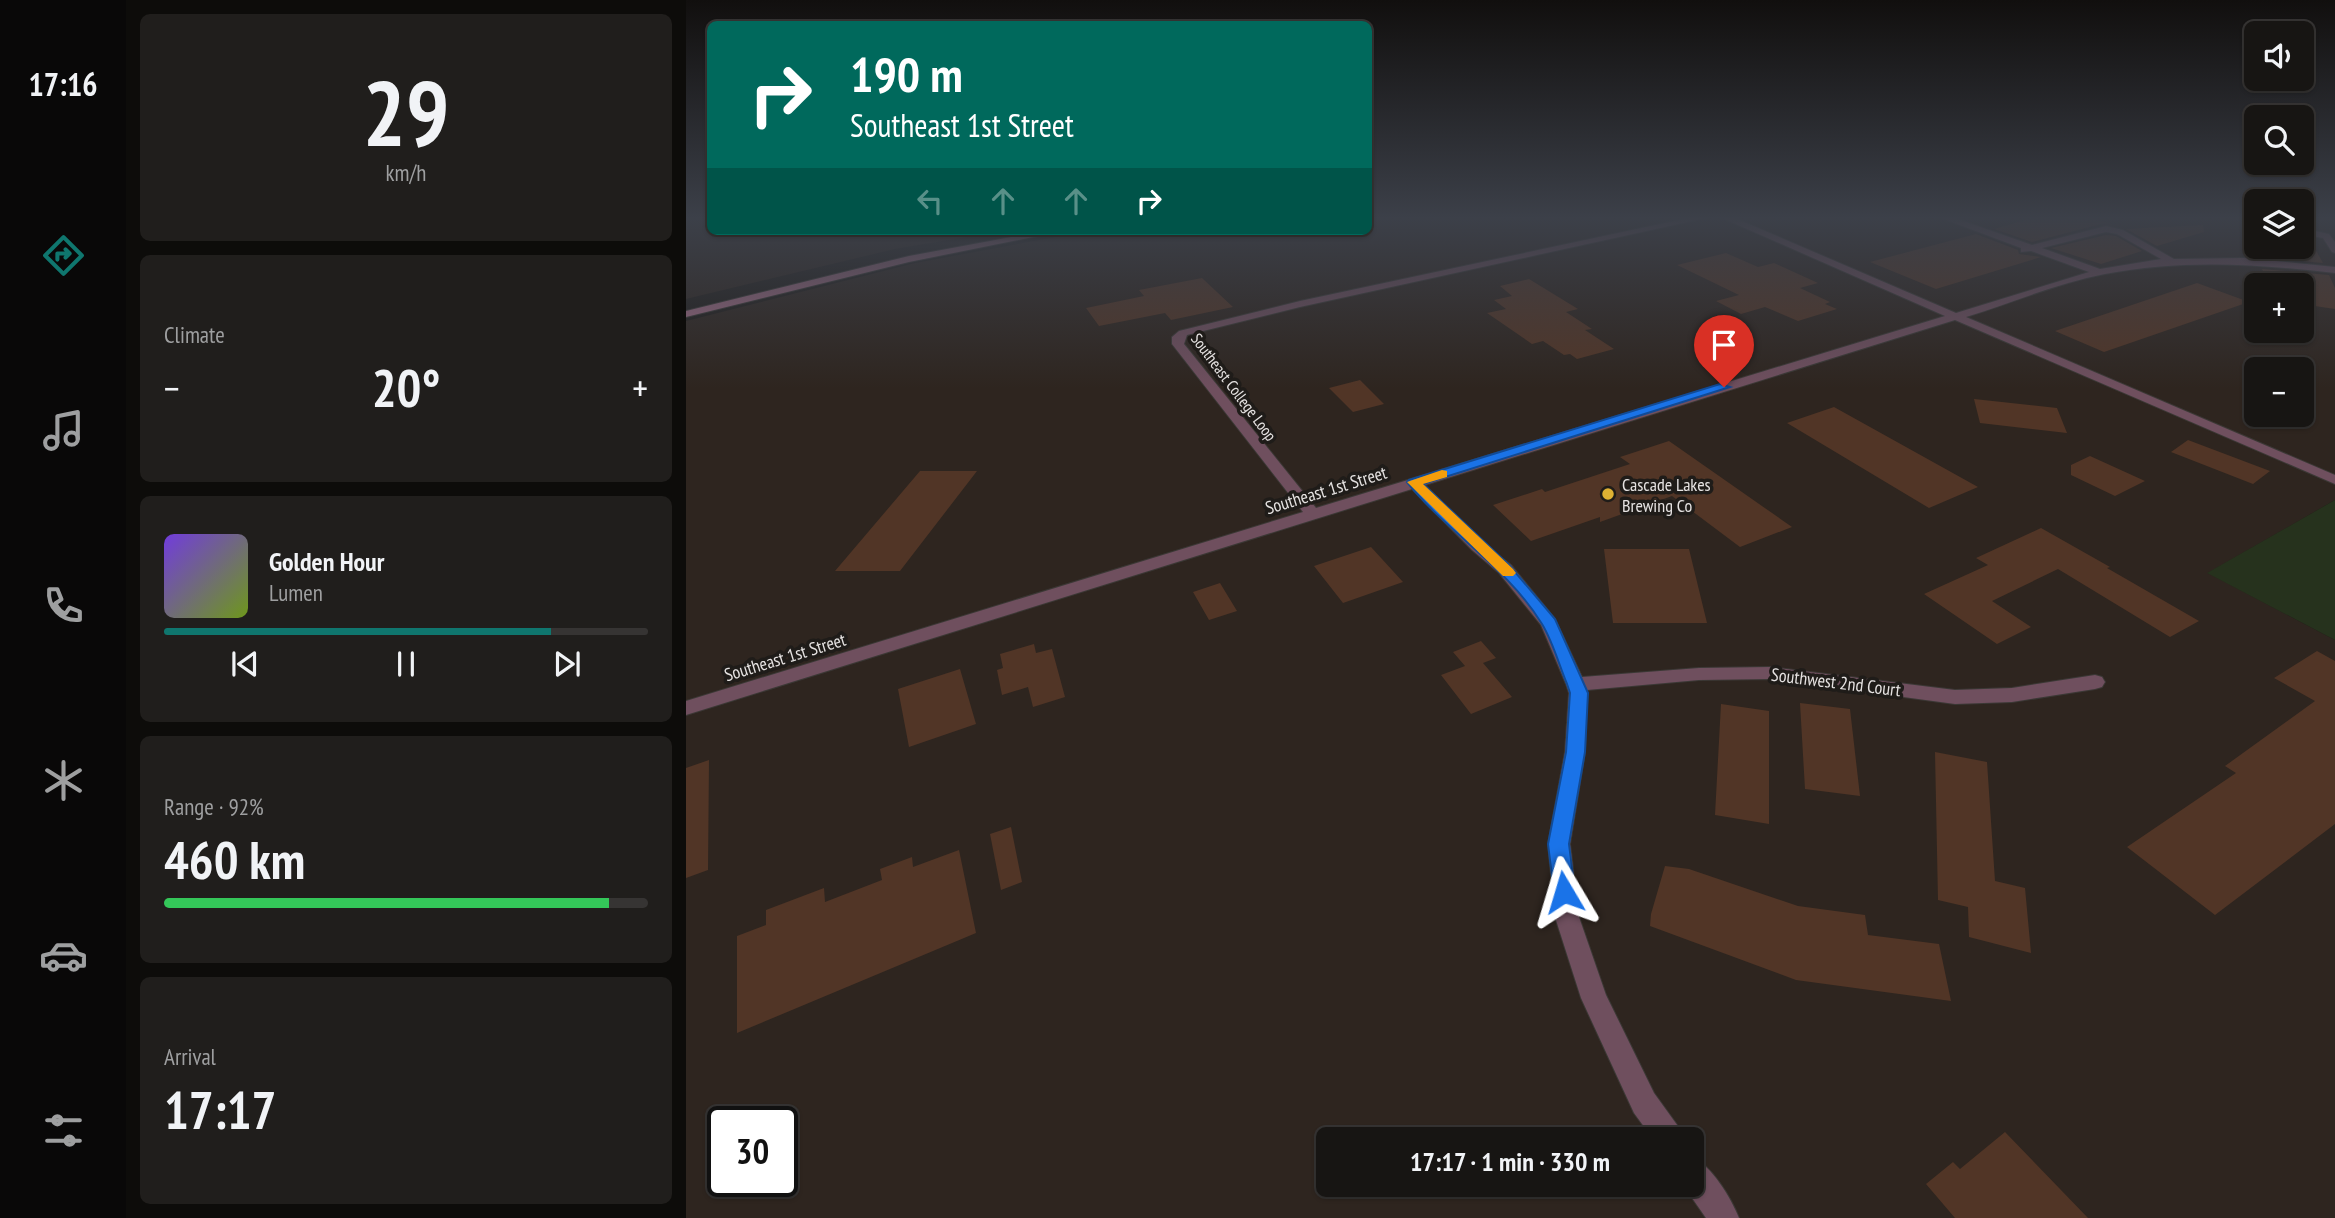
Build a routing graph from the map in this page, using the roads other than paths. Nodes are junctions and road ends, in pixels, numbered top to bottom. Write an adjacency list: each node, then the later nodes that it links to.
1 (845, 275): 5 (main road)
2 (1437, 275): 9 (street, Southeast College Loop)
3 (1859, 275): 6 (street)
4 (2089, 275): 6 (street, Southeast 1st Street)
5 (686, 314)
6 (1955, 316): 7 (street); 8 (street, Southeast 1st Street)
7 (2335, 480)
8 (1414, 482): 9 (street, Southeast 1st Street); 11 (street)
9 (1312, 514): 12 (street, Southeast 1st Street)
10 (2095, 682): 11 (street, Southwest 2nd Court)
11 (1576, 684): 13 (street)
12 (686, 708)
13 (1661, 1127)
14 (1704, 1189): 15 (street)
15 (1724, 1218)

